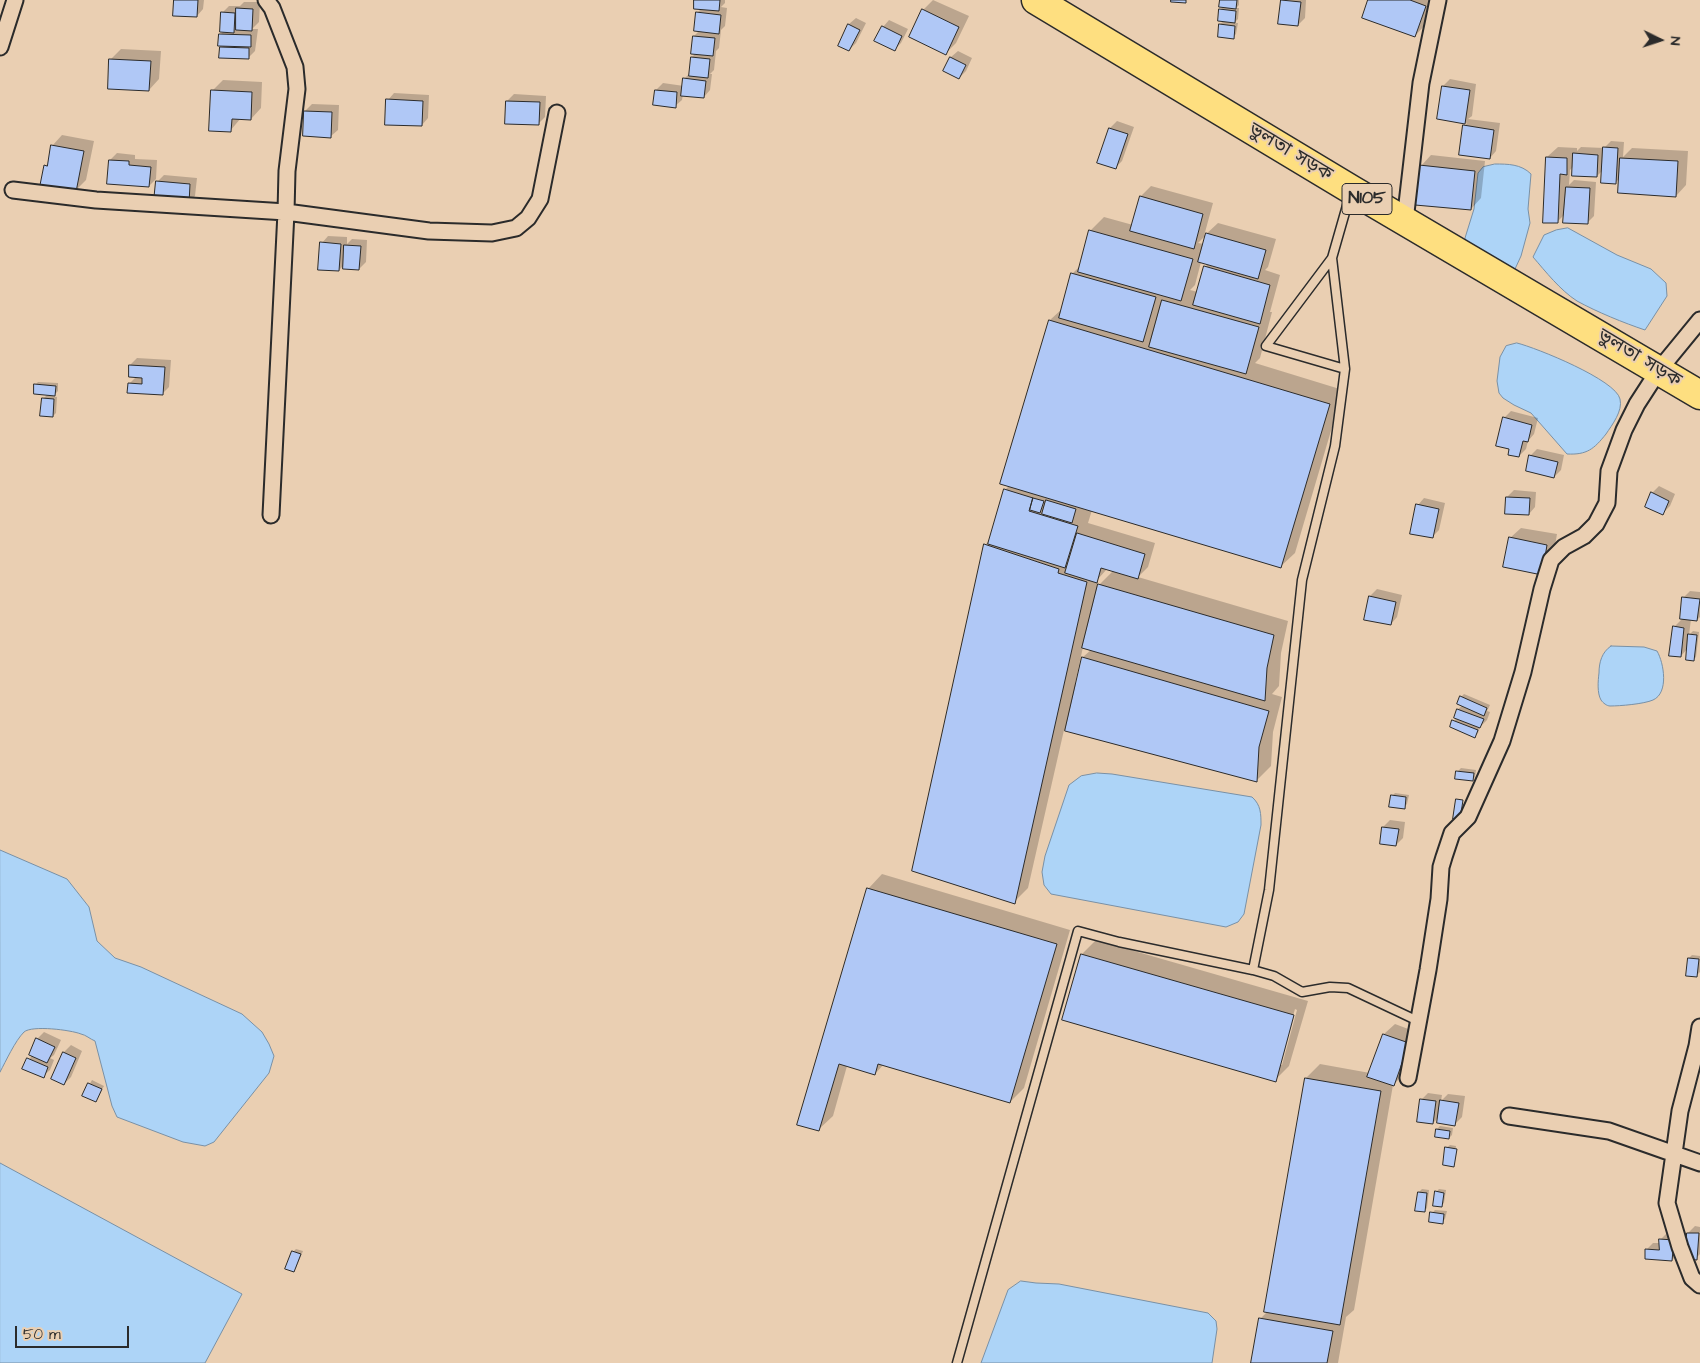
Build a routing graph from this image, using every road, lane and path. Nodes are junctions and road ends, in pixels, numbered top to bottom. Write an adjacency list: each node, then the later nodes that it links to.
1 (15, 0): 5 (street)
2 (266, 0): 9 (street)
3 (1036, 0): 8 (highway, ভুলতা সড়ক / N105)
4 (1438, 0): 10 (street)
5 (0, 47)
6 (557, 113): 9 (street)
7 (13, 190): 9 (street)
8 (1352, 190): 10 (highway, ভুলতা সড়ক / N105); 11 (lane)
9 (286, 212): 16 (street)
10 (1405, 221): 14 (highway, ভুলতা সড়ক / N105)
11 (1332, 258): 13 (lane); 13 (lane)
12 (1700, 320): 14 (street)
13 (1345, 368): 17 (lane)
14 (1659, 370): 15 (highway, ভুলতা সড়ক / N105); 18 (street)
15 (1700, 395)
16 (271, 515)
17 (1253, 970): 18 (lane); 25 (lane)
18 (1418, 1021): 20 (street)
19 (1700, 1027): 22 (street)
20 (1408, 1078)
21 (1509, 1116): 22 (street)
22 (1674, 1153): 23 (street); 24 (street)
23 (1700, 1163)
24 (1700, 1285)
25 (957, 1363)

